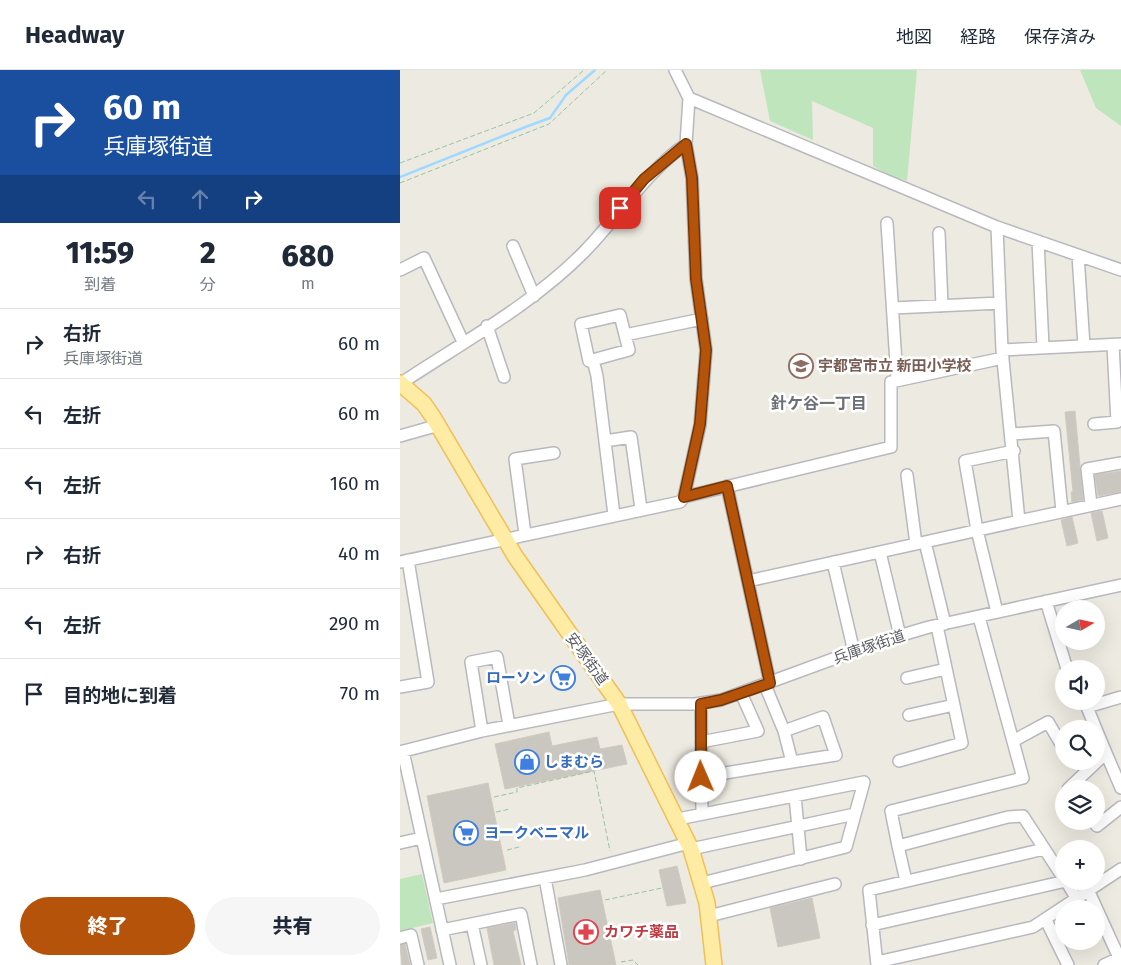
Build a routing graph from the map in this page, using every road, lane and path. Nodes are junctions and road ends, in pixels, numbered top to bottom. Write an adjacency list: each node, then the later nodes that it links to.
1 (584, 70): 6 (path)
2 (607, 70): 7 (path)
3 (675, 70): 4 (street)
4 (689, 98): 5 (street); 9 (street)
5 (686, 144): 16 (street); 20 (street)
6 (400, 163)
7 (400, 182)
8 (887, 223): 19 (street)
9 (998, 227): 11 (street); 17 (street)
10 (939, 233): 18 (street)
11 (1038, 241): 13 (street); 26 (street)
12 (513, 246): 16 (street)
13 (1078, 255): 15 (street); 25 (street)
14 (400, 270): 23 (street)
15 (1121, 270)
16 (534, 296): 21 (street)
17 (1000, 303): 18 (street); 27 (street)
18 (942, 306): 19 (street)
19 (893, 308): 30 (street)
20 (702, 319): 22 (street); 42 (street)
21 (487, 326): 23 (street); 29 (street)
22 (625, 335): 28 (street); 28 (street)
23 (463, 342): 31 (street)
24 (1117, 344): 25 (street); 32 (street)
25 (1084, 346): 26 (street)
26 (1042, 347): 27 (street)
27 (1003, 354): 30 (street); 34 (street)
28 (593, 360): 36 (street)
29 (504, 377)
30 (897, 379): 41 (street)
31 (400, 383): 33 (main road, 安塚街道)
32 (1094, 424)
33 (438, 425): 35 (street); 51 (main road, 安塚街道)
34 (1011, 434): 37 (street); 46 (street)
35 (400, 436)
36 (605, 441): 45 (street); 47 (street)
37 (1014, 451): 48 (street); 49 (street)
38 (554, 453): 50 (street)
39 (1121, 463): 44 (street)
40 (907, 475): 52 (street)
41 (727, 486): 42 (street); 56 (street)
42 (684, 497): 45 (street)
43 (1121, 499): 44 (street)
44 (1090, 505): 46 (street)
45 (641, 509): 47 (street)
46 (1062, 512): 48 (street)
47 (614, 515): 50 (street)
48 (1019, 521): 49 (street)
49 (977, 530): 52 (street); 59 (street)
50 (525, 534): 51 (street)
51 (504, 539): 54 (street); 71 (main road, 安塚街道)
52 (920, 543): 53 (street); 61 (street)
53 (880, 552): 55 (street); 62 (street)
54 (404, 561): 68 (street)
55 (833, 562): 56 (street); 63 (street)
56 (748, 582): 67 (street)
57 (1121, 584): 58 (street, 兵庫塚街道)
58 (1046, 601): 59 (street, 兵庫塚街道); 64 (street)
59 (998, 612): 60 (street, 兵庫塚街道)
60 (979, 617): 61 (street, 兵庫塚街道); 80 (street)
61 (941, 625): 62 (street, 兵庫塚街道); 65 (street)
62 (900, 636): 63 (street, 兵庫塚街道)
63 (854, 652): 67 (street, 兵庫塚街道)
64 (1064, 660)
65 (946, 669): 66 (street); 73 (street)
66 (907, 678)
67 (768, 684): 69 (street, 兵庫塚街道); 78 (street)
68 (400, 687)
69 (742, 693): 72 (street, 兵庫塚街道); 81 (street)
70 (1121, 697): 75 (street)
71 (619, 704): 72 (street, 兵庫塚街道); 76 (street, 兵庫塚街道); 96 (main road, 安塚街道)
72 (701, 704): 81 (street)
73 (954, 705): 74 (street); 84 (street)
74 (909, 714)
75 (1092, 720)
76 (509, 725): 77 (street, 兵庫塚街道); 77 (street)
77 (482, 731): 82 (street, 兵庫塚街道)
78 (784, 731): 85 (street); 85 (street)
79 (1055, 734): 80 (street)
80 (1013, 741): 102 (street)
81 (701, 742): 86 (street)
82 (402, 751): 99 (street)
83 (1106, 753): 87 (street); 88 (street)
84 (898, 761)
85 (792, 762): 86 (street)
86 (701, 777): 94 (street)
87 (1078, 780)
88 (1121, 788)
89 (795, 796): 94 (street); 95 (street); 98 (street)
90 (494, 797): 106 (path)
91 (1121, 807): 97 (street)
92 (510, 809): 93 (path)
93 (496, 812)
94 (702, 814): 96 (street)
95 (855, 814): 98 (street); 107 (street)
96 (678, 819): 101 (main road, 安塚街道)
97 (1105, 819)
98 (798, 826): 101 (street); 107 (street)
99 (422, 838): 100 (street); 118 (street)
100 (400, 843)
101 (690, 846): 110 (street); 113 (main road, 安塚街道)
102 (898, 846): 104 (street); 111 (street)
103 (519, 847): 105 (path)
104 (1044, 849): 108 (street); 111 (street)
105 (507, 850)
106 (610, 851)
107 (801, 859): 113 (street)
108 (1055, 865)
109 (1121, 869): 117 (street)
110 (545, 878): 118 (street); 134 (street)
111 (906, 881): 124 (street)
112 (1055, 882): 124 (street)
113 (702, 883): 121 (main road, 安塚街道)
114 (835, 884): 121 (street)
115 (662, 888): 120 (path)
116 (1071, 890): 119 (street)
117 (1089, 892): 119 (street); 127 (street)
118 (436, 899): 125 (street)
119 (1077, 899): 122 (street)
120 (605, 900)
121 (709, 916): 136 (main road, 安塚街道)
122 (1046, 920): 129 (street); 137 (street)
123 (472, 924): 125 (street); 132 (street); 133 (street)
124 (872, 925): 129 (street)
125 (442, 930): 131 (street)
126 (400, 938): 130 (street)
127 (1120, 959): 138 (street)
128 (621, 962): 135 (path)
129 (877, 964)
130 (418, 965)
131 (450, 965)
132 (481, 965)
133 (531, 965)
134 (561, 965)
135 (638, 965)
136 (714, 965)
137 (1068, 965)
138 (1104, 965)

